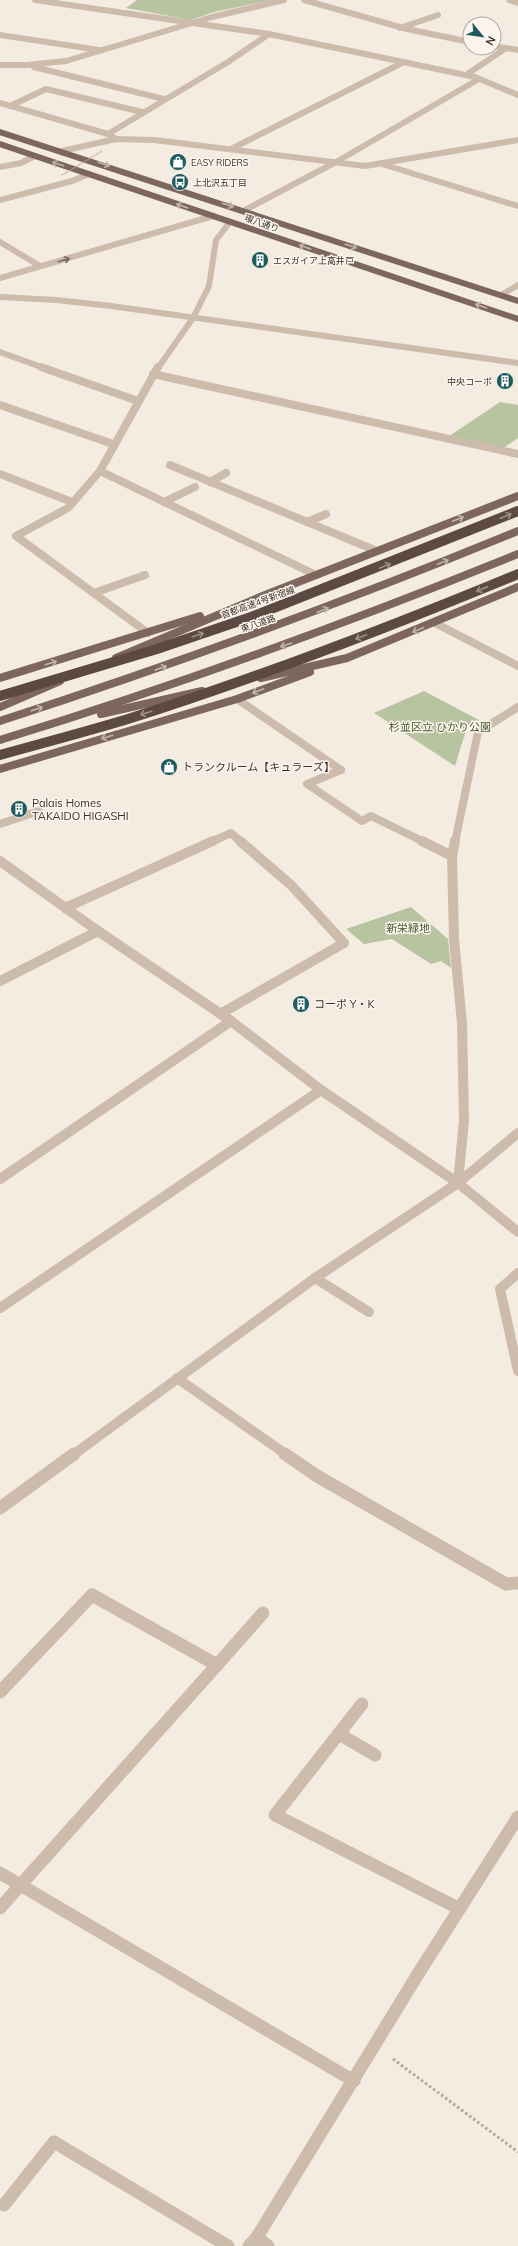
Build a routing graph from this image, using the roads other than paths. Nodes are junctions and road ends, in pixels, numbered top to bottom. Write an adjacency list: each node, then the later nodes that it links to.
1 (35, 0): 7 (street)
2 (284, 0): 7 (street)
3 (304, 0): 8 (street)
4 (509, 0): 5 (street)
5 (518, 3)
6 (438, 15): 8 (street)
7 (194, 23): 9 (street); 15 (street)
8 (400, 28): 11 (street)
9 (269, 34): 16 (street); 22 (street)
10 (0, 35): 15 (street)
11 (462, 40)
12 (502, 47): 13 (street)
13 (506, 48): 14 (street); 19 (street)
14 (518, 50)
15 (102, 51): 18 (street)
16 (404, 62): 19 (street); 31 (street)
17 (0, 65): 18 (street)
18 (27, 65): 22 (street)
19 (466, 75): 20 (street)
20 (479, 79): 21 (street); 34 (street)
21 (518, 95)
22 (164, 99): 25 (street)
23 (0, 103): 24 (street)
24 (10, 106): 25 (street); 27 (street)
25 (142, 112): 27 (street)
26 (0, 132): 32 (main road, 環八通り)
27 (108, 134): 28 (street)
28 (116, 139): 31 (street); 32 (street)
29 (518, 140): 35 (street)
30 (0, 144): 33 (main road, 環八通り)
31 (231, 149): 34 (street)
32 (62, 151): 40 (main road, 環八通り, one-way to 40)
33 (34, 156): 36 (street); 37 (main road, 環八通り, one-way to 33)
34 (336, 162): 35 (street); 40 (street)
35 (382, 164): 39 (street)
36 (0, 167)
37 (89, 174): 38 (street); 41 (main road, 環八通り, one-way to 37)
38 (0, 200)
39 (518, 206)
40 (245, 210): 47 (main road, 環八通り, one-way to 47)
41 (213, 216): 42 (main road, 環八通り); 44 (street, one-way to 41)
42 (230, 222): 50 (street); 51 (main road, 環八通り, one-way to 42)
43 (0, 242): 44 (street)
44 (40, 266): 45 (street)
45 (0, 278)
46 (518, 284): 47 (street)
47 (500, 295): 49 (main road, 環八通り)
48 (0, 297): 50 (street)
49 (518, 301)
50 (193, 318): 53 (street); 54 (street)
51 (518, 319)
52 (0, 352): 55 (street)
53 (518, 363)
54 (153, 374): 55 (street); 58 (street)
55 (138, 401): 57 (street)
56 (0, 405): 57 (street)
57 (113, 444): 60 (street)
58 (518, 454)
59 (170, 465): 63 (street)
60 (100, 471): 66 (street); 67 (street)
61 (226, 473): 63 (street)
62 (0, 474): 66 (street)
63 (210, 482): 70 (street)
64 (195, 487): 67 (street)
65 (518, 496): 72 (main road, one-way to 65)
66 (72, 502): 78 (street)
67 (164, 502): 76 (street)
68 (518, 511): 85 (highway, 首都高速4号新宿線, one-way to 68, bridge)
69 (326, 514): 70 (street)
70 (307, 522): 72 (street)
71 (518, 531): 89 (main road, 東八道路, one-way to 71)
72 (376, 551): 76 (main road)
73 (518, 554): 90 (main road, one-way to 90)
74 (518, 574): 92 (highway, one-way to 92, bridge)
75 (145, 575): 78 (street)
76 (316, 575): 79 (main road)
77 (518, 587): 80 (main road)
78 (94, 593): 81 (street)
79 (265, 595): 81 (main road); 87 (main road)
80 (435, 623): 82 (main road, one-way to 82); 83 (street)
81 (148, 633): 84 (main road, one-way to 81)
82 (347, 658): 86 (main road, one-way to 86); 90 (main road)
83 (518, 666)
84 (0, 678)
85 (0, 696)
86 (237, 699): 93 (main road, one-way to 93); 96 (street)
87 (0, 707)
88 (518, 707): 96 (street)
89 (0, 721)
90 (38, 728): 91 (main road)
91 (0, 740)
92 (0, 756)
93 (0, 769)
94 (39, 811): 95 (street)
95 (0, 824)
96 (452, 856): 106 (street)
97 (0, 861): 98 (street)
98 (65, 908): 99 (street); 101 (street)
99 (98, 931): 100 (street); 101 (street)
100 (0, 981)
101 (220, 1014): 102 (street)
102 (231, 1021): 103 (street); 105 (street)
103 (321, 1090): 106 (street); 110 (street)
104 (518, 1133): 106 (street)
105 (0, 1179)
106 (458, 1183): 107 (street); 109 (street)
107 (518, 1232)
108 (518, 1273): 112 (street)
109 (315, 1278): 111 (street); 113 (street)
110 (0, 1308)
111 (370, 1312)
112 (518, 1372)
113 (177, 1378): 114 (street); 115 (street)
114 (0, 1508)
115 (518, 1583)
116 (263, 1613): 117 (street)
117 (217, 1665): 118 (street); 124 (street)
118 (0, 1692)
119 (362, 1704): 120 (street)
120 (339, 1734): 121 (street); 126 (street)
121 (375, 1755)
122 (518, 1817): 126 (street)
123 (0, 1873): 124 (street)
124 (20, 1886): 125 (street); 127 (street)
125 (0, 1908)
126 (458, 1908): 127 (street)
127 (354, 2081): 129 (street)
128 (4, 2205): 130 (street)
129 (258, 2243)
130 (228, 2246)

